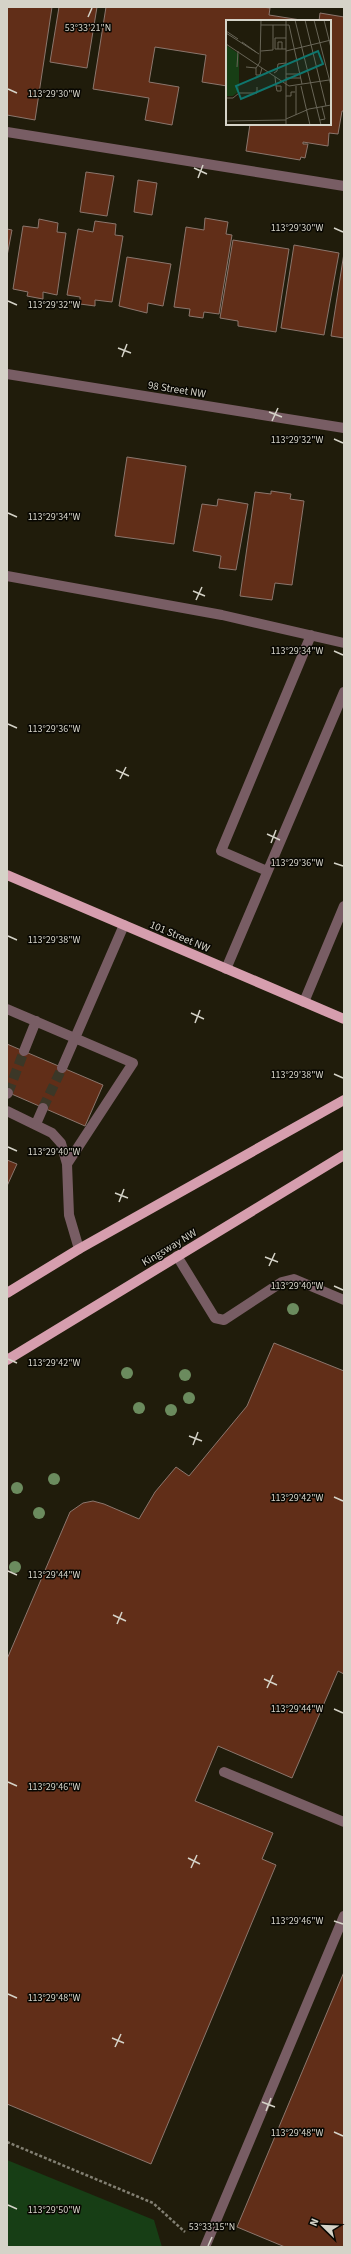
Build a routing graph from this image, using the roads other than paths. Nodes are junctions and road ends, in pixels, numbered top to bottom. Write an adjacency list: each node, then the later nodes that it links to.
1 (7, 132): 2 (street)
2 (344, 186)
3 (7, 374): 4 (street, 98 Street NW)
4 (344, 428)
5 (7, 576): 6 (street)
6 (311, 635): 7 (street); 9 (street)
7 (344, 643)
8 (344, 692): 9 (street)
9 (267, 871): 13 (street)
10 (7, 875): 12 (main road, 101 Street NW)
11 (344, 906): 14 (street)
12 (124, 925): 13 (main road, 101 Street NW); 18 (street)
13 (226, 969): 14 (main road, 101 Street NW)
14 (304, 1002): 16 (main road, 101 Street NW)
15 (7, 1009): 17 (street)
16 (344, 1019)
17 (36, 1021): 18 (street); 19 (street)
18 (75, 1037): 20 (street); 26 (street)
19 (24, 1051)
20 (62, 1068)
21 (344, 1100): 27 (main road)
22 (43, 1108): 24 (street)
23 (7, 1111): 24 (street)
24 (36, 1124): 26 (street)
25 (344, 1155): 28 (main road, Kingsway NW)
26 (67, 1164): 27 (street)
27 (79, 1249): 29 (main road)
28 (177, 1256): 30 (street); 31 (main road, Kingsway NW)
29 (7, 1293)
30 (344, 1300)
31 (7, 1360)
32 (224, 1772): 33 (street)
33 (344, 1822)
34 (344, 1916): 35 (street)
35 (205, 2247)

